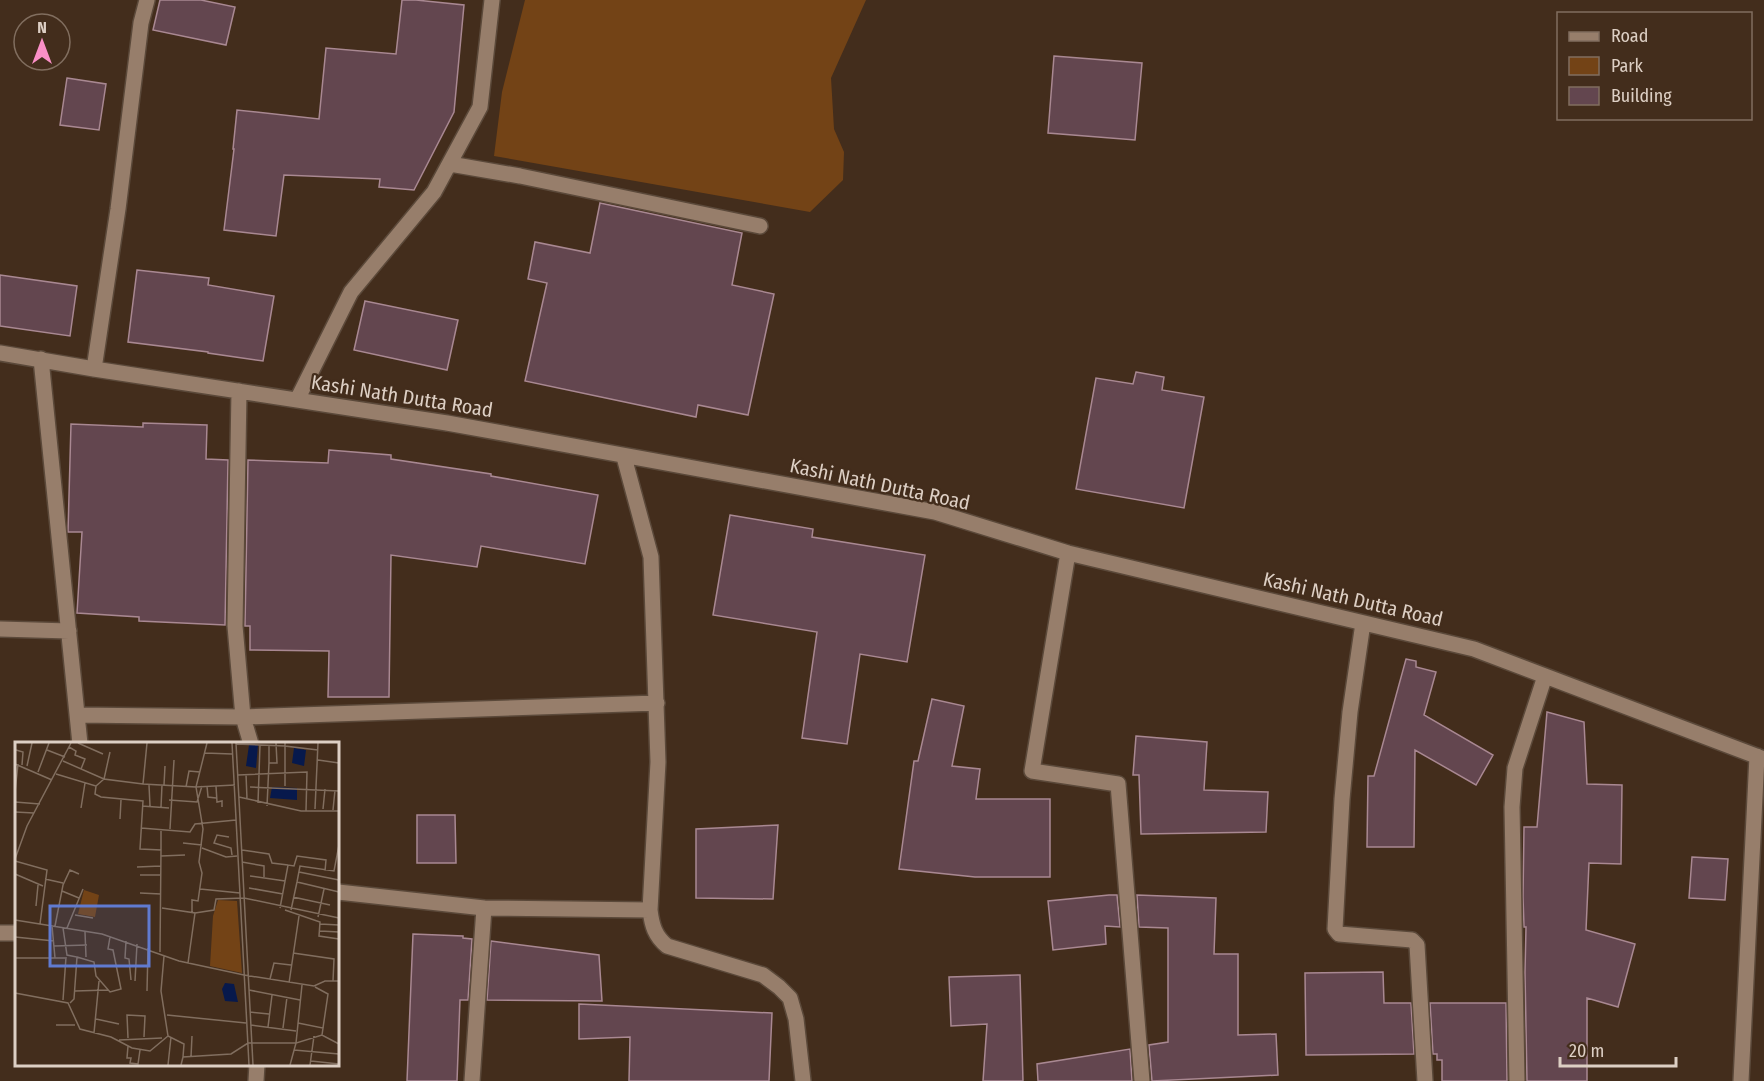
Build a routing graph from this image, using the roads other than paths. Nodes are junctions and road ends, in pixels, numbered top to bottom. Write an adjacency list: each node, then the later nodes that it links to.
1 (147, 0): 7 (street)
2 (492, 0): 3 (street)
3 (450, 164): 4 (street); 9 (street)
4 (760, 226)
5 (0, 352): 6 (street, Kashi Nath Dutta Road)
6 (41, 359): 7 (street, Kashi Nath Dutta Road); 14 (street)
7 (94, 369): 8 (street, Kashi Nath Dutta Road)
8 (240, 392): 9 (street, Kashi Nath Dutta Road); 18 (street)
9 (297, 400): 10 (street, Kashi Nath Dutta Road)
10 (624, 457): 11 (street, Kashi Nath Dutta Road); 16 (street)
11 (1068, 553): 12 (street, Kashi Nath Dutta Road); 29 (street)
12 (1363, 622): 15 (street, Kashi Nath Dutta Road); 30 (street)
13 (0, 628): 14 (street)
14 (69, 631): 17 (street)
15 (1545, 676): 21 (street, Kashi Nath Dutta Road); 31 (street)
16 (657, 703): 18 (street); 24 (street)
17 (77, 715): 18 (street); 19 (street)
18 (243, 717): 20 (street)
19 (80, 742)
20 (250, 742)
21 (1760, 757): 32 (street)
22 (339, 892): 23 (street)
23 (484, 908): 24 (street); 27 (street)
24 (650, 910): 28 (street)
25 (257, 1066): 26 (street)
26 (256, 1081)
27 (472, 1081)
28 (803, 1081)
29 (1142, 1081)
30 (1425, 1081)
31 (1517, 1081)
32 (1741, 1081)

